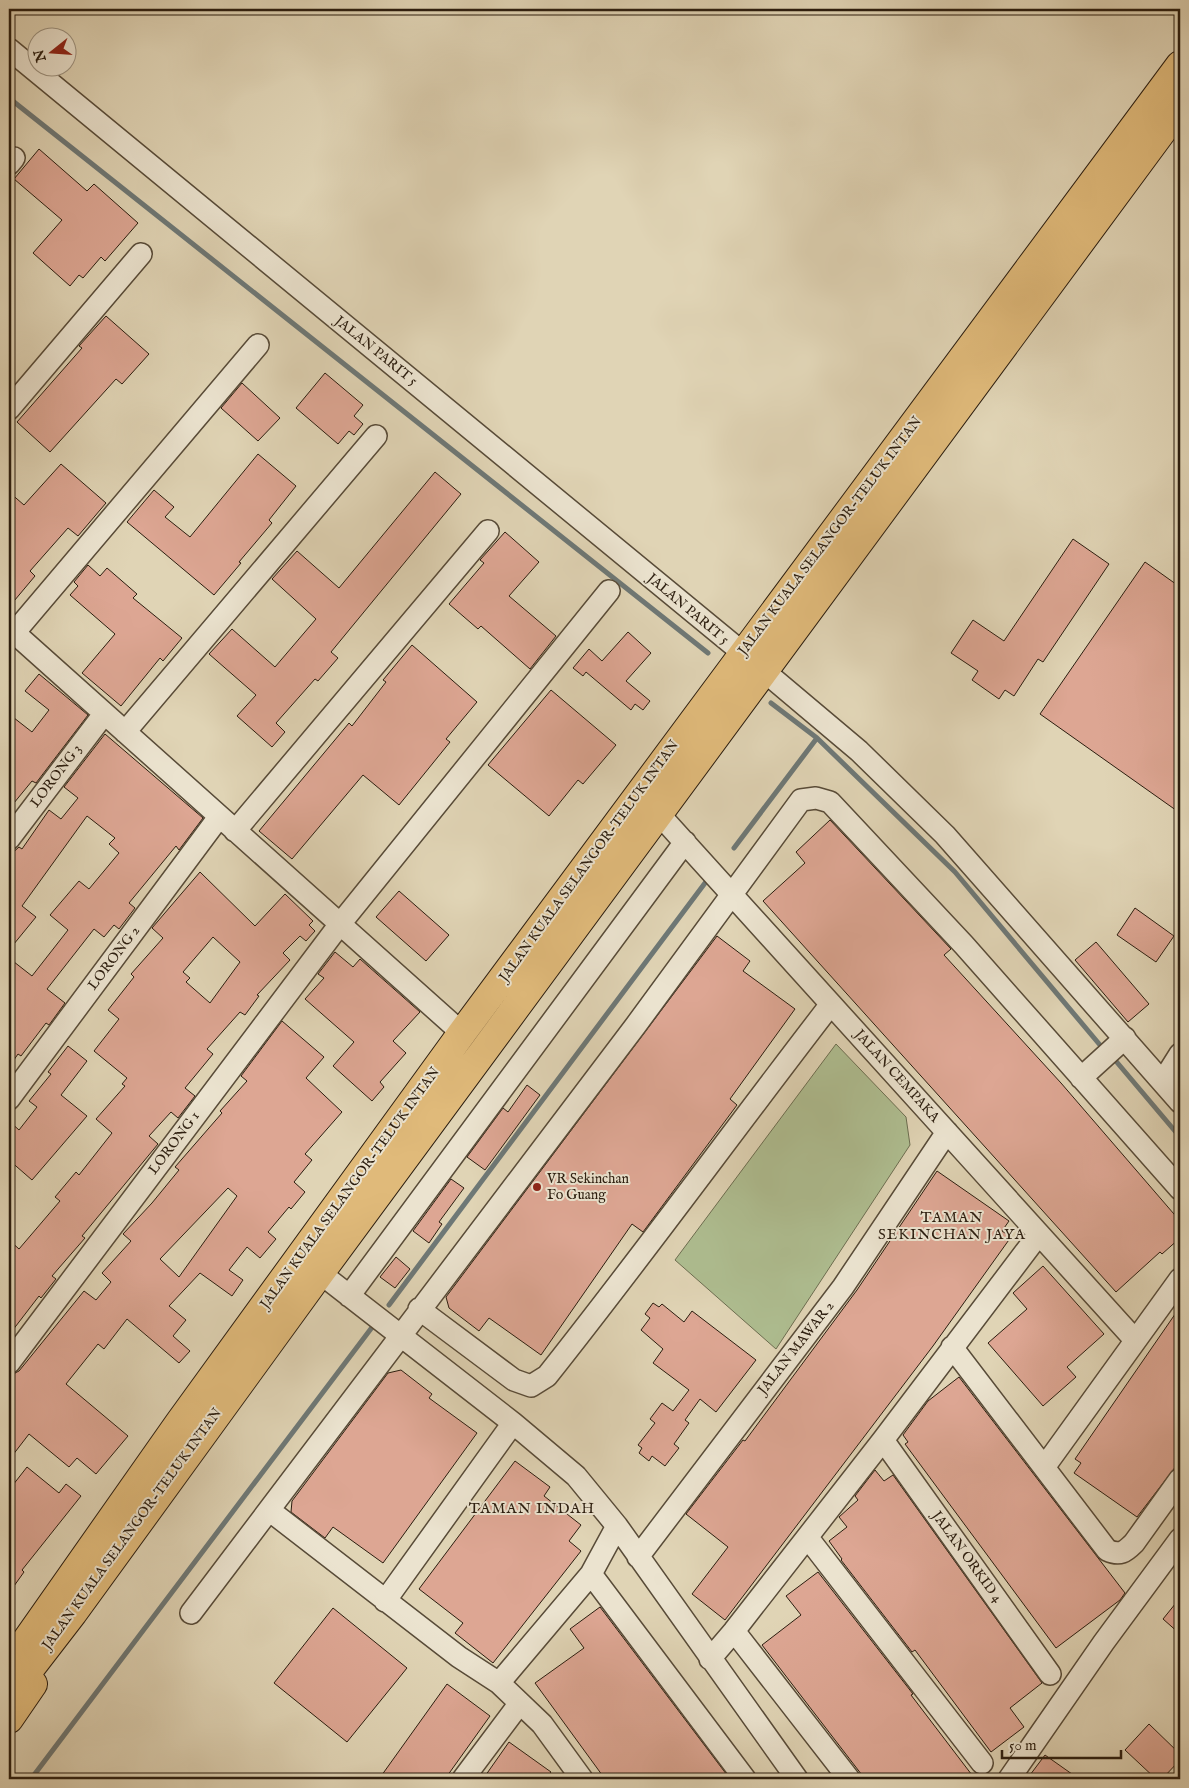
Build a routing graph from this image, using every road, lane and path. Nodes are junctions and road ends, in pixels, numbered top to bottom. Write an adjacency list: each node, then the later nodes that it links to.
1 (9, 49): 11 (street, JALAN PARIT 5)
2 (1180, 65): 11 (highway, JALAN KUALA SELANGOR-TELUK INTAN)
3 (1180, 107): 12 (highway, JALAN KUALA SELANGOR-TELUK INTAN)
4 (141, 254): 6 (street)
5 (258, 345): 10 (street)
6 (9, 409)
7 (376, 436): 14 (street)
8 (488, 531): 17 (street)
9 (609, 591): 21 (street, LORONG 1)
10 (11, 631): 13 (street)
11 (742, 654): 23 (highway, JALAN KUALA SELANGOR-TELUK INTAN)
12 (764, 671): 15 (highway, JALAN KUALA SELANGOR-TELUK INTAN); 24 (street)
13 (104, 714): 14 (street); 18 (street, LORONG 3)
14 (125, 732): 16 (street)
15 (658, 813): 19 (street, JALAN CEMPAKA); 33 (highway, JALAN KUALA SELANGOR-TELUK INTAN)
16 (219, 816): 17 (street); 28 (street, LORONG 2)
17 (236, 831): 21 (street)
18 (9, 839)
19 (685, 842): 20 (street, JALAN CEMPAKA); 35 (street)
20 (732, 894): 22 (street, JALAN CEMPAKA); 26 (street); 36 (street)
21 (340, 924): 23 (street); 40 (street, LORONG 1)
22 (831, 1004): 30 (street, JALAN CEMPAKA); 36 (street)
23 (462, 1033): 52 (highway, JALAN KUALA SELANGOR-TELUK INTAN)
24 (1126, 1038): 26 (street); 27 (street)
25 (1180, 1054): 27 (street)
26 (1081, 1078): 31 (street)
27 (1163, 1082): 29 (street)
28 (9, 1099)
29 (1180, 1102)
30 (947, 1132): 32 (street, JALAN CEMPAKA); 49 (street, JALAN MAWAR 2)
31 (1180, 1189)
32 (1039, 1234): 38 (street, JALAN CEMPAKA); 39 (street)
33 (320, 1273): 35 (street); 52 (highway, JALAN KUALA SELANGOR-TELUK INTAN)
34 (1180, 1279): 38 (street)
35 (349, 1296): 37 (street)
36 (419, 1309): 37 (street)
37 (399, 1336): 41 (street); 45 (street)
38 (1135, 1340): 43 (street)
39 (952, 1347): 42 (street); 43 (street)
40 (9, 1363)
41 (513, 1423): 46 (street); 51 (street)
42 (883, 1440): 47 (street); 58 (street, JALAN ORKID 4)
43 (1045, 1466): 44 (street)
44 (1180, 1479)
45 (269, 1510): 51 (street); 53 (street)
46 (618, 1526): 49 (street); 50 (street)
47 (808, 1538): 54 (street); 63 (street)
48 (1180, 1539): 69 (street)
49 (638, 1557): 56 (street)
50 (591, 1574): 59 (street); 66 (street)
51 (384, 1601): 59 (street)
52 (65, 1603): 55 (highway); 57 (highway, JALAN KUALA SELANGOR-TELUK INTAN); 60 (highway, JALAN KUALA SELANGOR-TELUK INTAN); 62 (highway)
53 (191, 1613)
54 (734, 1631): 56 (street); 68 (street)
55 (9, 1641)
56 (710, 1659): 67 (street)
57 (9, 1665)
58 (1050, 1674)
59 (499, 1683): 61 (street)
60 (9, 1696)
61 (520, 1704): 64 (street); 65 (street)
62 (9, 1719)
63 (982, 1763)
64 (463, 1779)
65 (582, 1779)
66 (745, 1779)
67 (797, 1779)
68 (849, 1779)
69 (1009, 1779)

